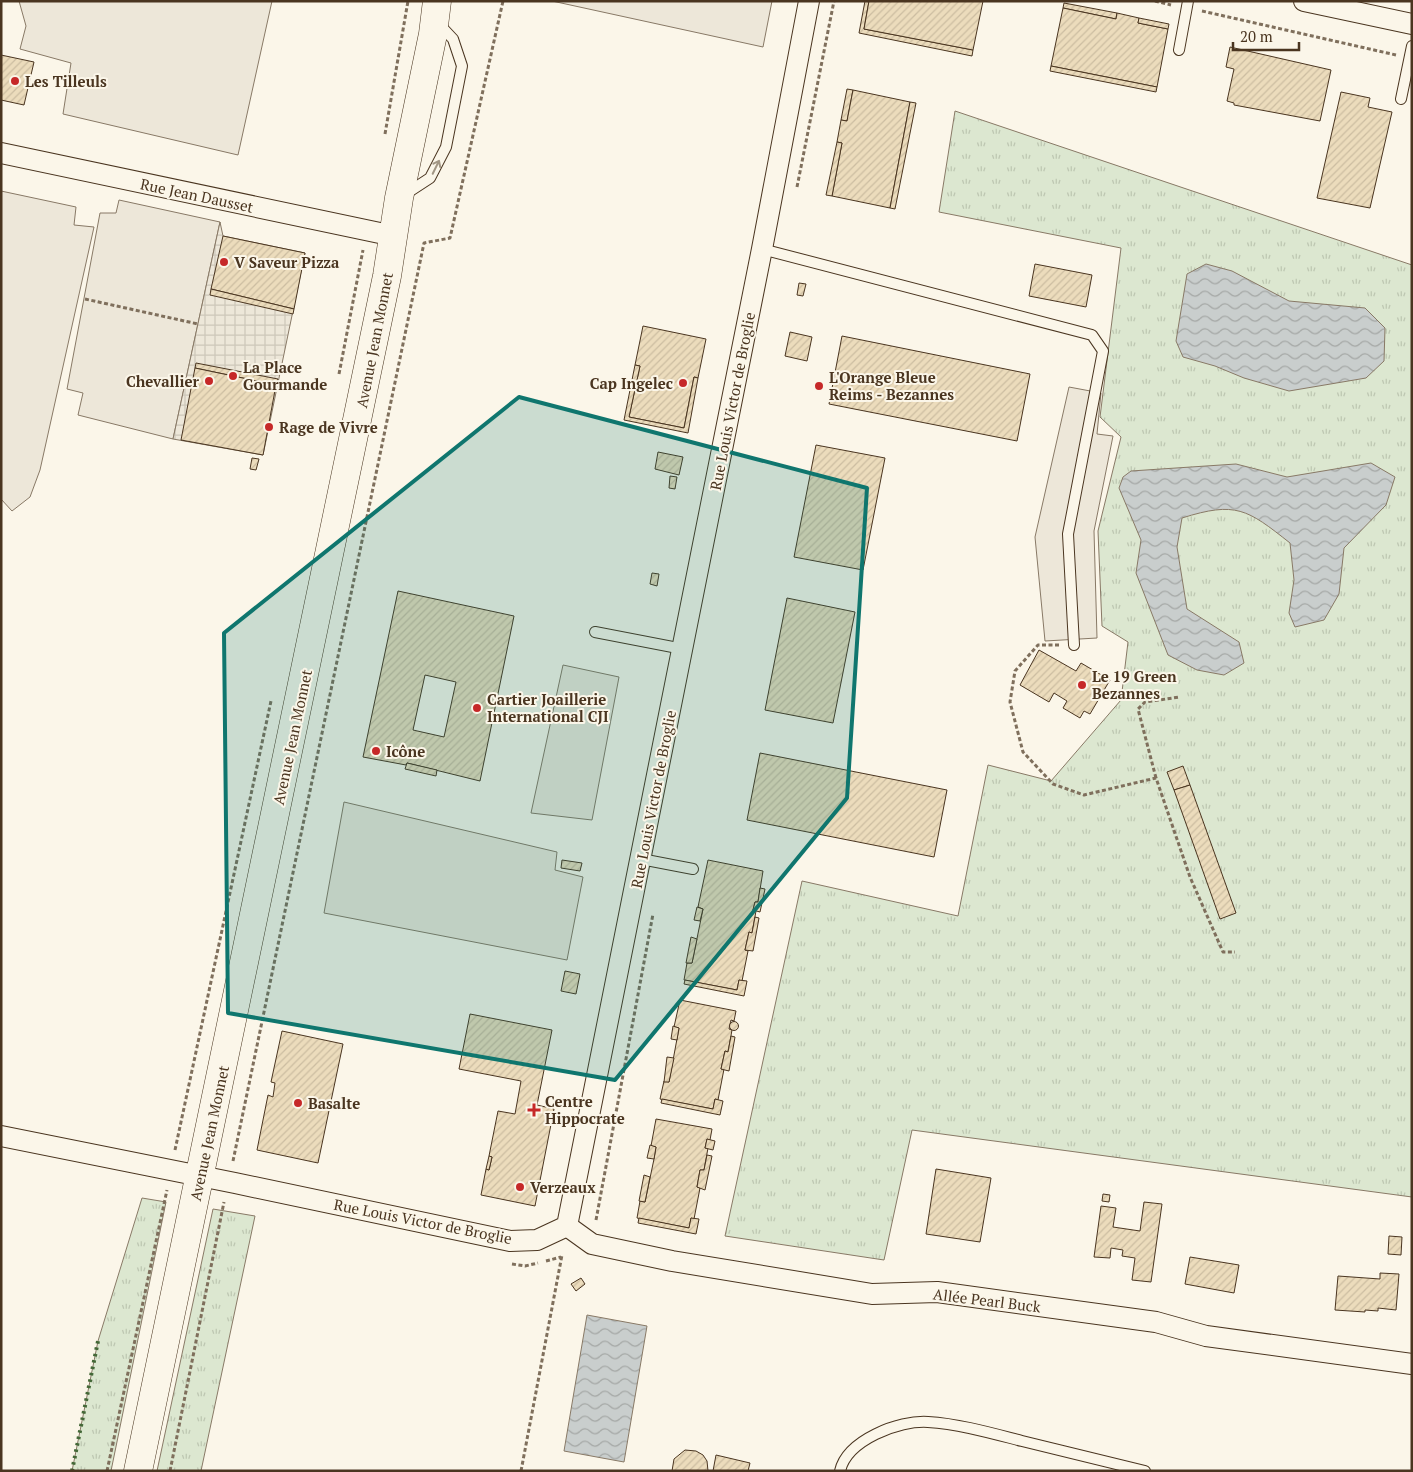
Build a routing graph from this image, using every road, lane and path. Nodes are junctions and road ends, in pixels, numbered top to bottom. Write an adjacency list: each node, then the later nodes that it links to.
1 (408, 1): 14 (path)
2 (503, 1): 36 (path)
3 (809, 1): 19 (street, Rue Louis Victor de Broglie)
4 (834, 1): 16 (path)
5 (1154, 1): 7 (path)
6 (1304, 1): 9 (street)
7 (1188, 5): 11 (lane); 12 (path)
8 (436, 10): 18 (street, Avenue Jean Monnet)
9 (1412, 24)
10 (1412, 46): 12 (lane)
11 (1179, 50)
12 (1410, 58): 13 (lane)
13 (1401, 99)
14 (384, 136)
15 (1, 153): 17 (street, Rue Jean Dausset)
16 (796, 196)
17 (366, 231): 18 (street, Rue Jean Dausset); 22 (path)
18 (394, 236): 35 (street, Avenue Jean Monnet)
19 (762, 249): 24 (lane); 25 (street, Rue Louis Victor de Broglie)
20 (85, 300): 21 (path)
21 (198, 324)
22 (338, 378)
23 (594, 632): 25 (lane)
24 (1074, 645): 28 (path)
25 (683, 649): 29 (street, Rue Louis Victor de Broglie)
26 (1180, 697): 28 (path)
27 (271, 700): 34 (path)
28 (1156, 778): 32 (path)
29 (641, 859): 30 (lane); 37 (street, Rue Louis Victor de Broglie)
30 (692, 870)
31 (654, 912): 38 (path)
32 (1236, 952)
33 (1, 1136): 34 (street, Rue Louis Victor de Broglie)
34 (171, 1171): 35 (street, Rue Louis Victor de Broglie); 40 (path)
35 (200, 1177): 36 (street, Rue Louis Victor de Broglie); 41 (street, Avenue Jean Monnet)
36 (228, 1181): 37 (street, Rue Louis Victor de Broglie); 42 (path)
37 (567, 1226): 38 (street, Allée Pearl Buck); 43 (path)
38 (592, 1244): 39 (street, Allée Pearl Buck)
39 (1412, 1364)
40 (107, 1471)
41 (138, 1471)
42 (170, 1471)
43 (521, 1471)
44 (840, 1471): 45 (lane)
45 (1145, 1471)

